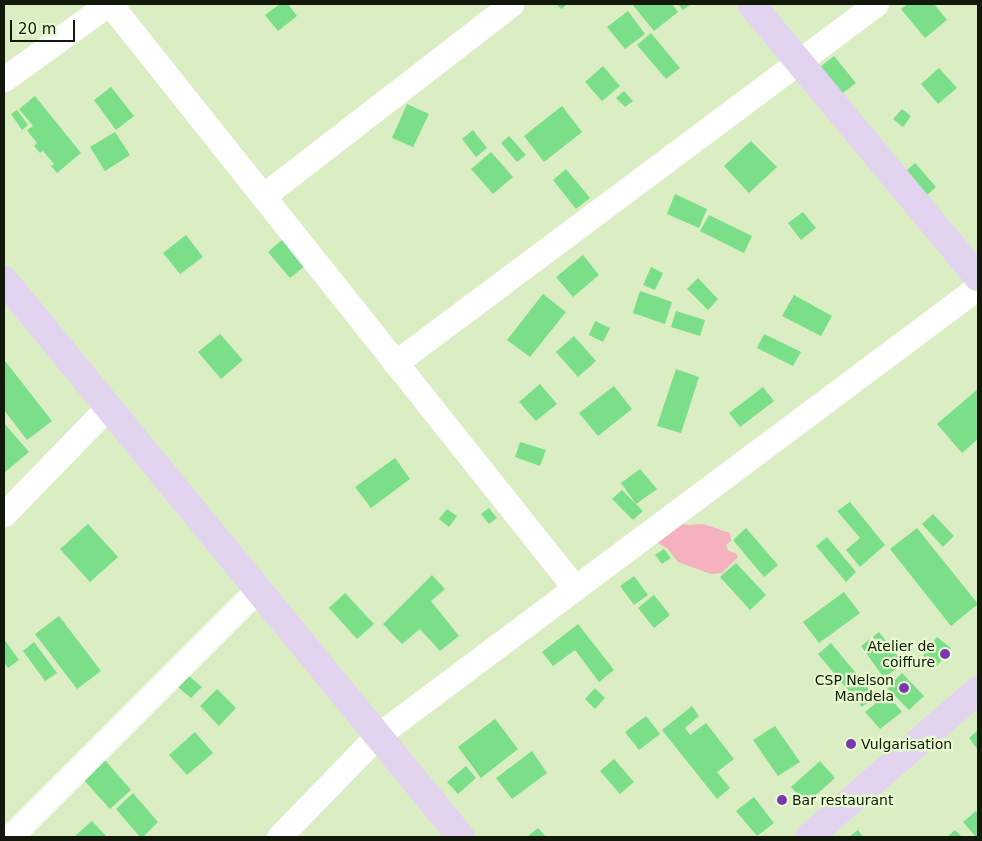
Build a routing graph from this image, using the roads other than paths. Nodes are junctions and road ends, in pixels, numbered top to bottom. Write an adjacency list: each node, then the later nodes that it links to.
1 (109, 4): 6 (street); 7 (street)
2 (511, 4): 7 (street)
3 (751, 4): 5 (street)
4 (876, 4): 5 (street)
5 (799, 61): 8 (street); 11 (street)
6 (4, 79)
7 (263, 196): 11 (street)
8 (978, 277)
9 (4, 280): 12 (street)
10 (978, 287): 14 (street)
11 (395, 362): 14 (street)
12 (108, 407): 13 (street); 15 (street)
13 (4, 514)
14 (575, 588): 17 (street)
15 (257, 590): 17 (street); 18 (street)
16 (978, 690): 21 (street)
17 (377, 736): 19 (street); 20 (street)
18 (10, 837)
19 (279, 837)
20 (461, 837)
21 (809, 837)

